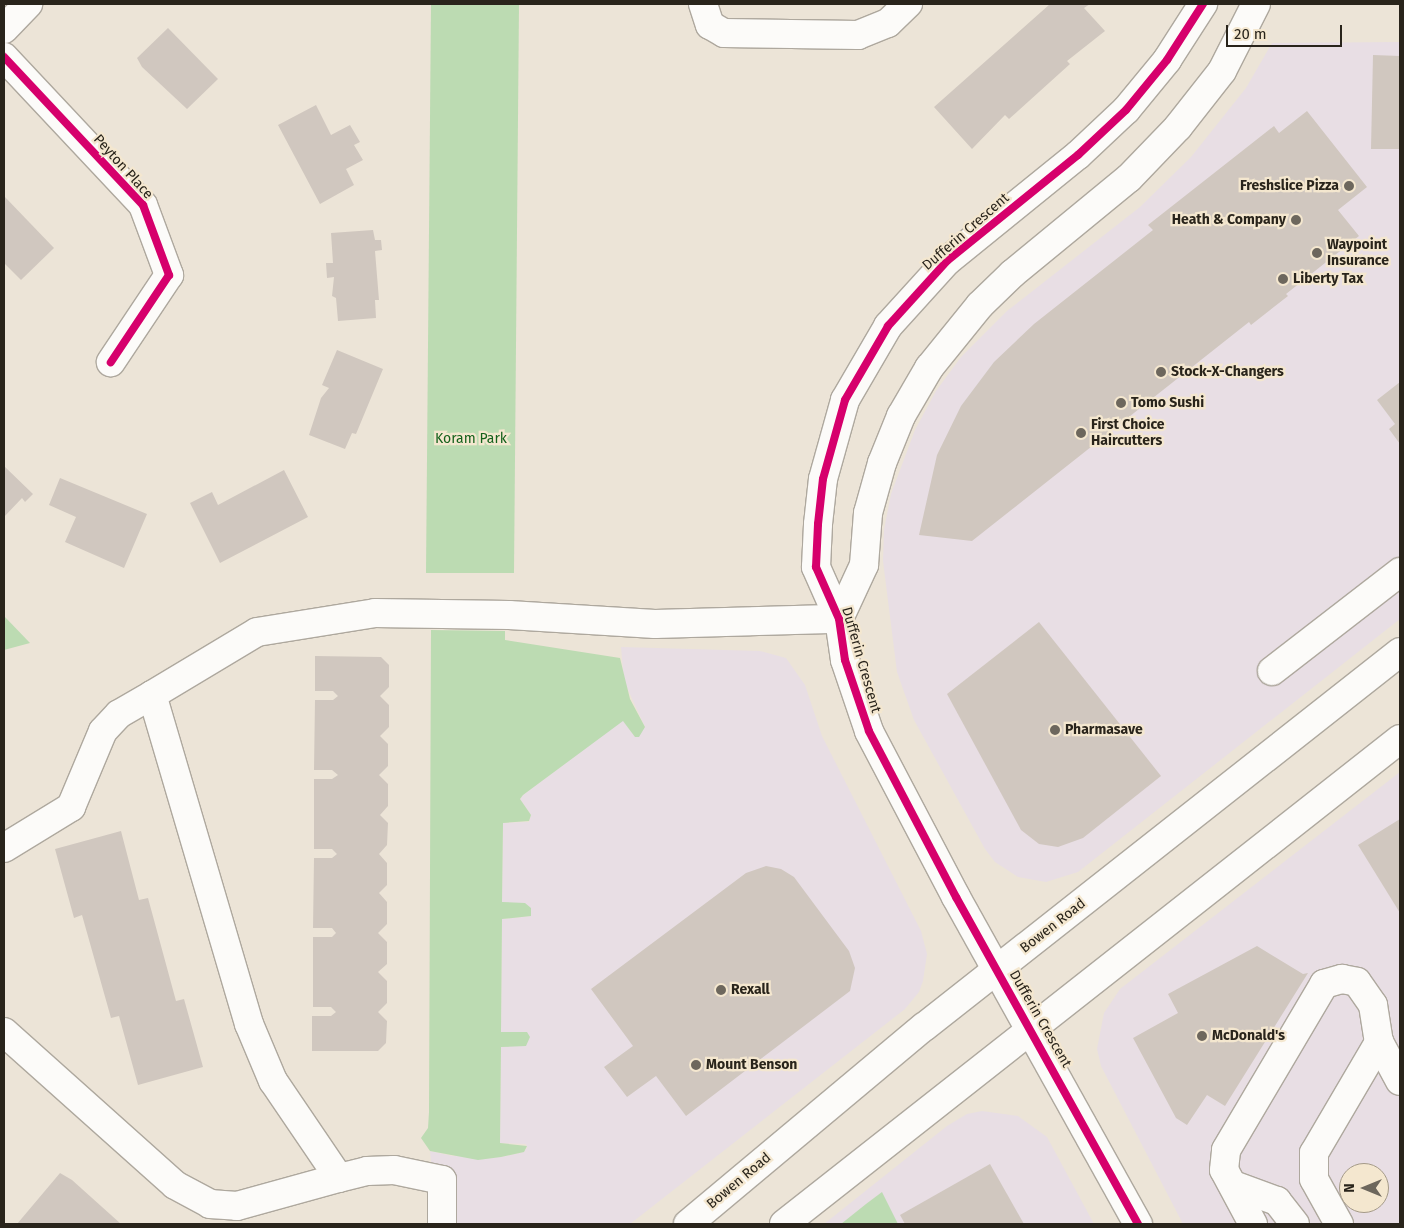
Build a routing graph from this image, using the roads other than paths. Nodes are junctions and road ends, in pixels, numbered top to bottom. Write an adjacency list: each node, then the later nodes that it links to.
1 (28, 4): 6 (street)
2 (703, 4): 3 (street)
3 (908, 4)
4 (1203, 4): 10 (street, Dufferin Crescent)
5 (1256, 4): 10 (street, Dufferin Crescent)
6 (4, 29)
7 (4, 57): 8 (street, Peyton Place)
8 (112, 362)
9 (1400, 572): 12 (street)
10 (839, 619): 13 (street); 16 (street, Dufferin Crescent)
11 (1400, 652): 16 (street, Bowen Road)
12 (1272, 671)
13 (152, 695): 15 (street); 21 (street)
14 (1400, 739): 17 (street)
15 (4, 848)
16 (997, 969): 17 (street, Dufferin Crescent); 24 (street, Bowen Road)
17 (1032, 1030): 25 (street); 26 (street, Dufferin Crescent)
18 (4, 1032): 21 (street)
19 (1379, 1042): 20 (street); 22 (street); 29 (street)
20 (1400, 1081)
21 (339, 1178): 23 (street)
22 (1233, 1185): 27 (street); 28 (street)
23 (442, 1224)
24 (688, 1224)
25 (784, 1224)
26 (1138, 1224)
27 (1253, 1224)
28 (1295, 1224)
29 (1339, 1224)

